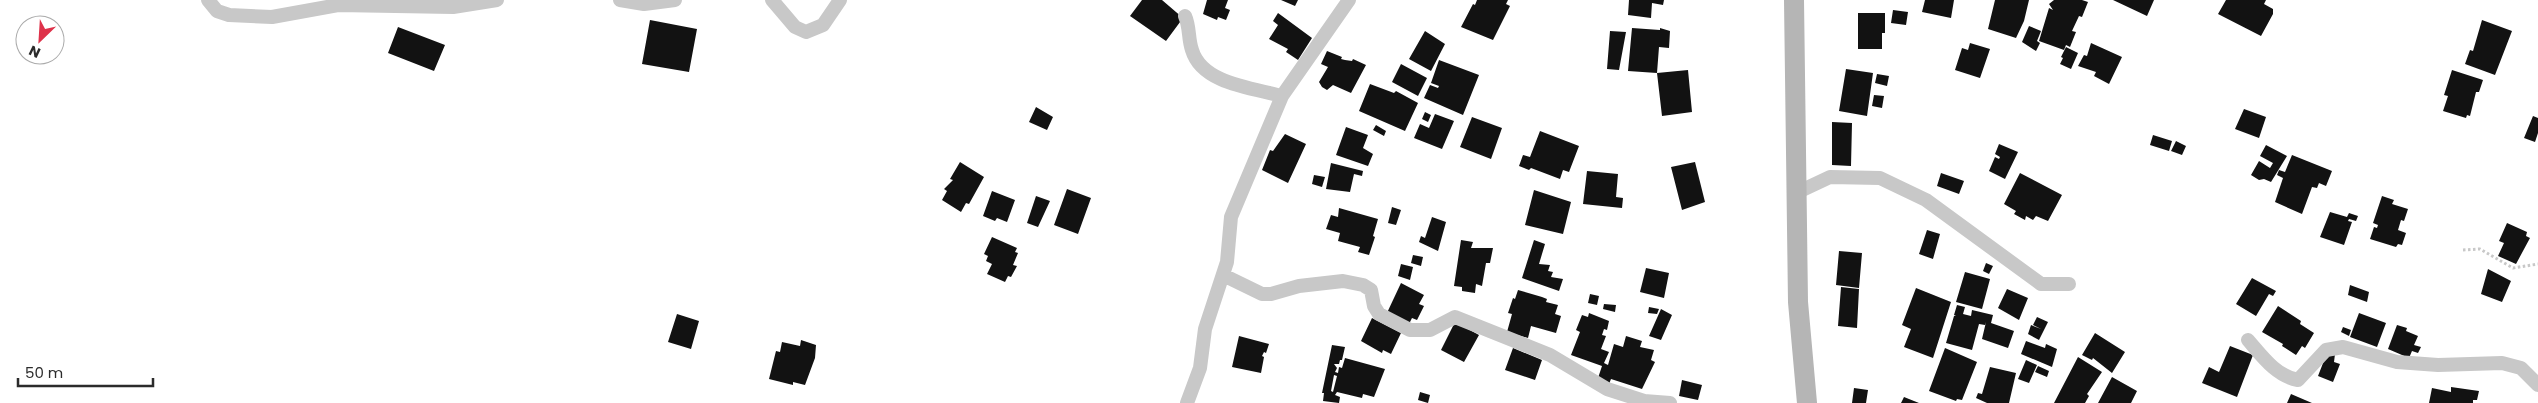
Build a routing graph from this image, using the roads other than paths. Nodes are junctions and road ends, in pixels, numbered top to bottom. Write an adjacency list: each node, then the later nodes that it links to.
1 (208, 0): 2 (street)
2 (497, 0)
3 (620, 0): 4 (street)
4 (674, 0)
5 (772, 0): 6 (street)
6 (840, 0)
7 (1349, 0): 10 (street)
8 (1794, 0): 11 (main road)
9 (1186, 16): 10 (street)
10 (1282, 96): 12 (street)
11 (1796, 193): 13 (street); 18 (main road)
12 (1223, 275): 16 (street); 17 (street)
13 (2069, 284)
14 (2248, 340): 15 (street)
15 (2538, 385)
16 (1187, 403)
17 (1670, 403)
18 (1807, 403)

